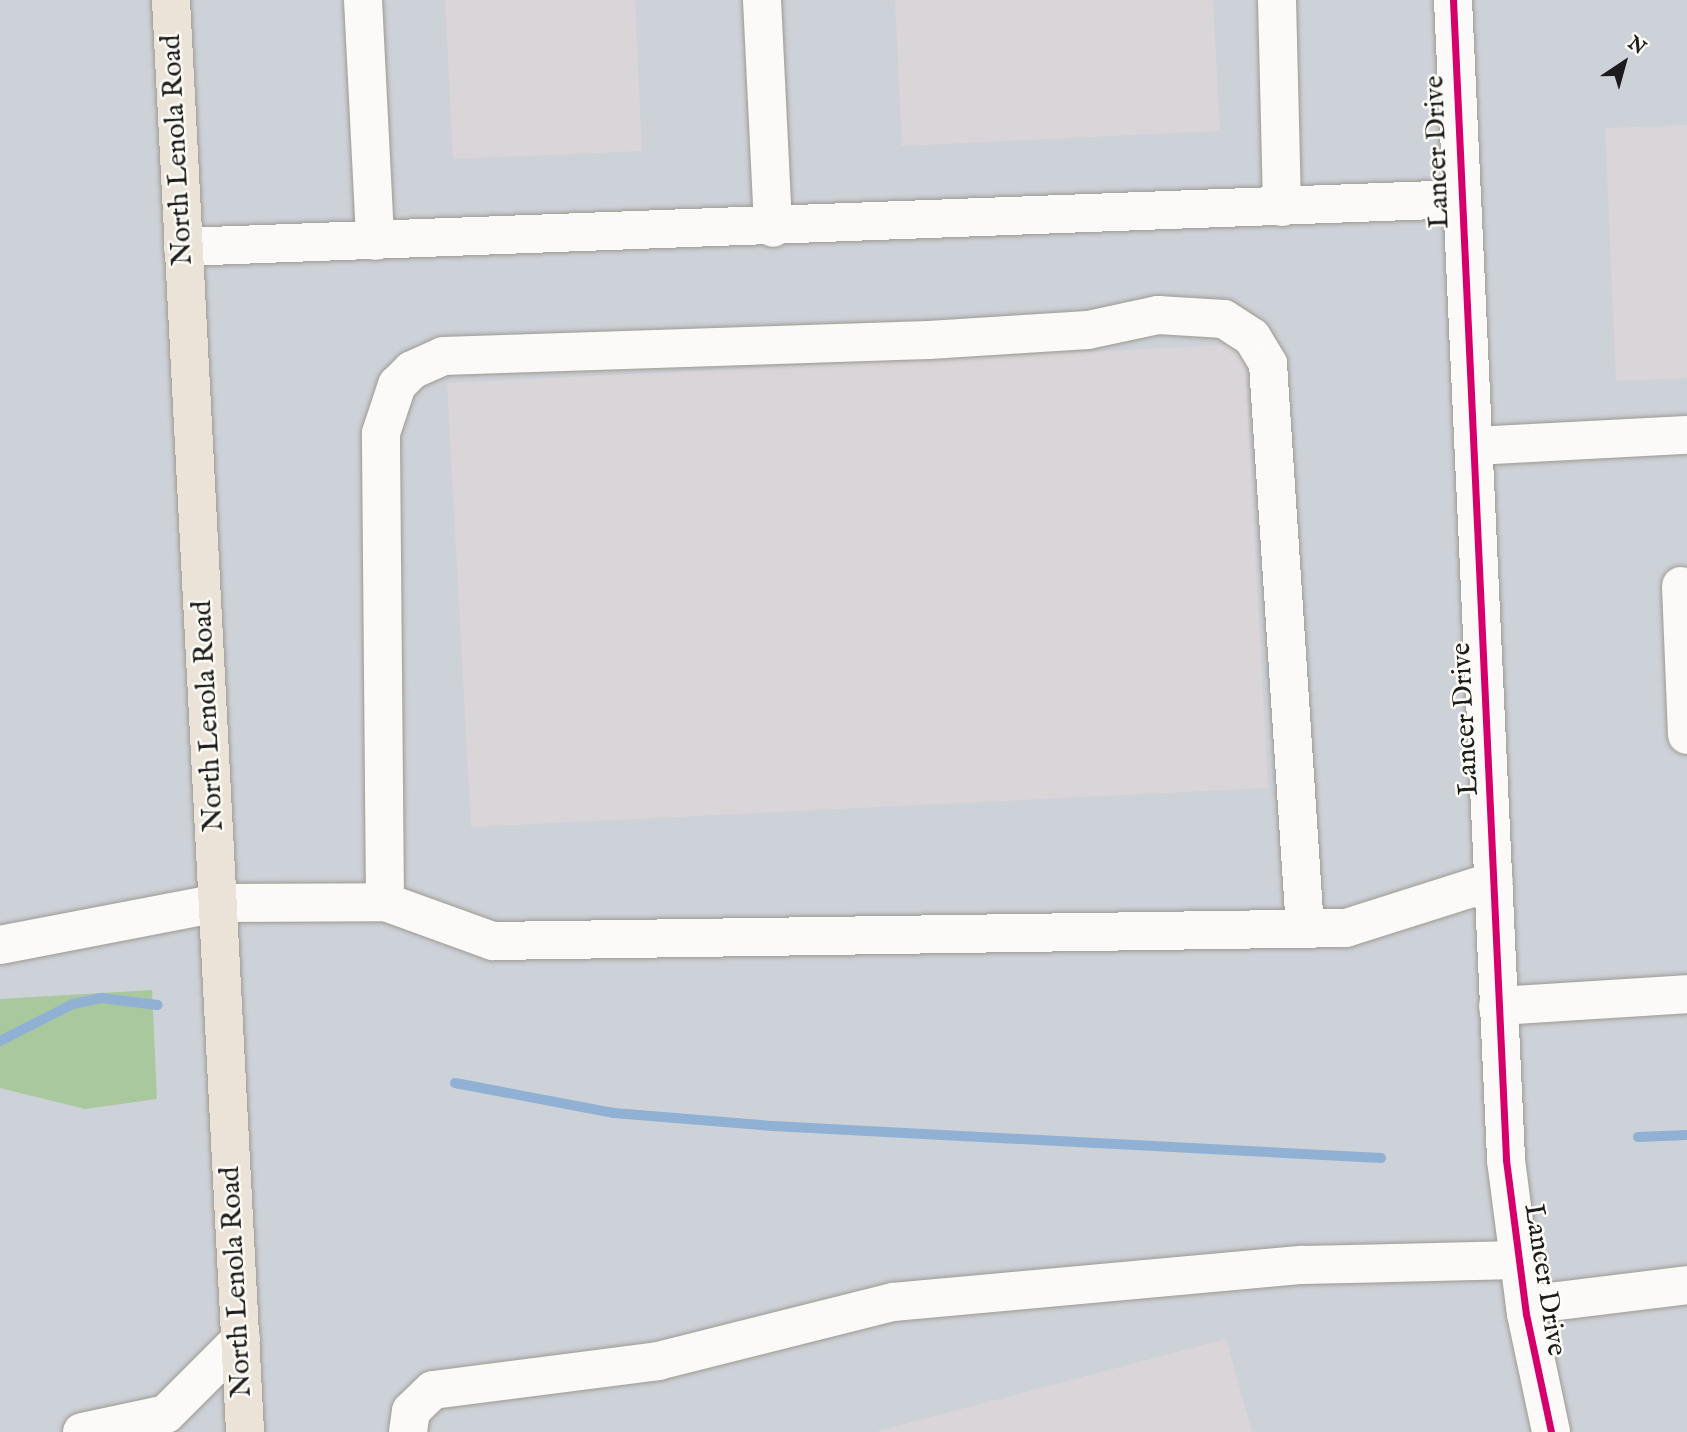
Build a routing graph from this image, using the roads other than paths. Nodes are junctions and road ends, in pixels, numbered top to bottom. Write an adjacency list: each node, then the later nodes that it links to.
1 (171, 0): 10 (main road, North Lenola Road)
2 (363, 0): 9 (street)
3 (762, 0): 8 (street)
4 (1277, 0): 7 (street)
5 (1453, 0): 6 (street, Lancer Drive)
6 (1462, 199): 7 (street); 12 (street, Lancer Drive)
7 (1283, 207): 8 (street)
8 (773, 228): 9 (street)
9 (375, 241): 10 (street)
10 (183, 247): 17 (main road, North Lenola Road)
11 (1687, 435): 12 (street)
12 (1474, 446): 15 (street, Lancer Drive)
13 (1681, 586): 14 (street)
14 (1687, 735)
15 (1494, 881): 18 (street); 21 (street, Lancer Drive)
16 (385, 902): 17 (street); 18 (street); 18 (street)
17 (219, 903): 19 (street); 25 (main road, North Lenola Road)
18 (1305, 929)
19 (0, 945)
20 (1687, 994): 21 (street)
21 (1498, 1006): 22 (street, Lancer Drive)
22 (1518, 1260): 24 (street, Lancer Drive); 29 (street)
23 (1687, 1285): 24 (street)
24 (1525, 1305): 30 (street, Lancer Drive)
25 (241, 1339): 26 (street); 28 (main road, North Lenola Road)
26 (167, 1423): 27 (street)
27 (82, 1432)
28 (245, 1432)
29 (408, 1432)
30 (1551, 1432)

